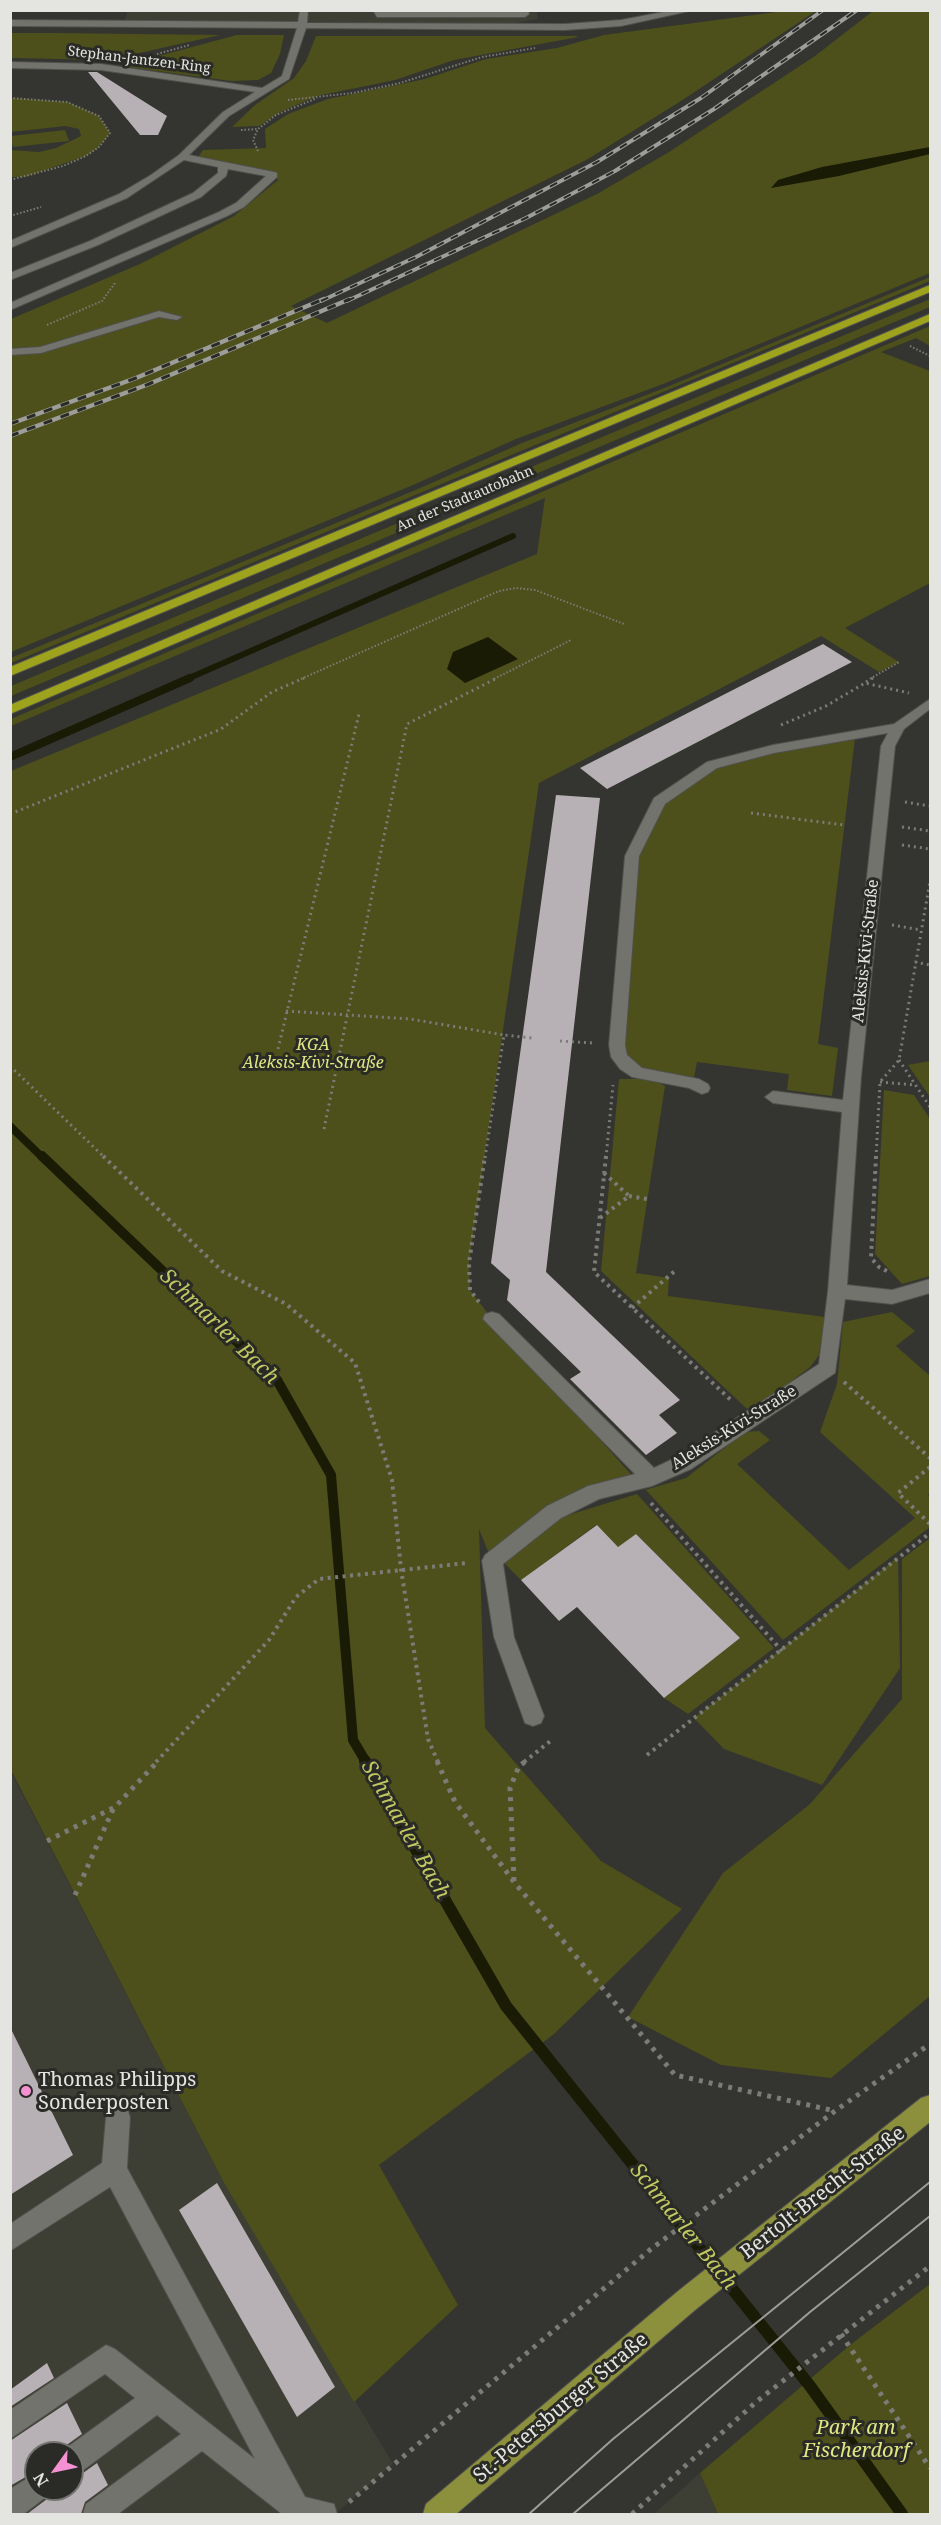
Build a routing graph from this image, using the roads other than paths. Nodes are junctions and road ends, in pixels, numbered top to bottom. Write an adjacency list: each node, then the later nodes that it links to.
1 (304, 10): 8 (street)
2 (377, 10): 3 (street)
3 (524, 10)
4 (690, 10): 8 (street)
5 (122, 14): 6 (street)
6 (140, 20): 7 (street); 8 (street)
7 (10, 23)
8 (302, 25): 10 (street)
9 (10, 65): 10 (street, Stephan-Jantzen-Ring)
10 (263, 91): 11 (street)
11 (182, 157): 12 (street); 13 (street)
12 (223, 166): 14 (street); 16 (street)
13 (10, 245)
14 (10, 277)
15 (930, 288): 20 (highway, An der Stadtautobahn)
16 (10, 307)
17 (177, 317): 19 (street)
18 (930, 317): 22 (highway, An der Stadtautobahn)
19 (10, 352)
20 (10, 672)
21 (925, 699): 23 (street)
22 (10, 710)
23 (898, 727): 24 (street); 26 (street, Aleksis-Kivi-Straße)
24 (702, 1088)
25 (773, 1097): 26 (street)
26 (851, 1107): 28 (street, Aleksis-Kivi-Straße)
27 (930, 1286): 28 (street)
28 (837, 1291): 30 (street, Aleksis-Kivi-Straße)
29 (492, 1319): 30 (street)
30 (652, 1478): 31 (street, Aleksis-Kivi-Straße)
31 (533, 1716)
32 (930, 2107): 36 (main road, Bertolt-Brecht-Straße)
33 (118, 2117): 34 (street)
34 (114, 2170): 35 (street); 41 (street)
35 (10, 2239)
36 (686, 2301): 44 (main road, St.-Petersburger Straße)
37 (156, 2399): 38 (street); 39 (street); 40 (street)
38 (10, 2426)
39 (202, 2435): 41 (street); 43 (street)
40 (84, 2452)
41 (297, 2509): 42 (street)
42 (334, 2511)
43 (96, 2514)
44 (436, 2514)

